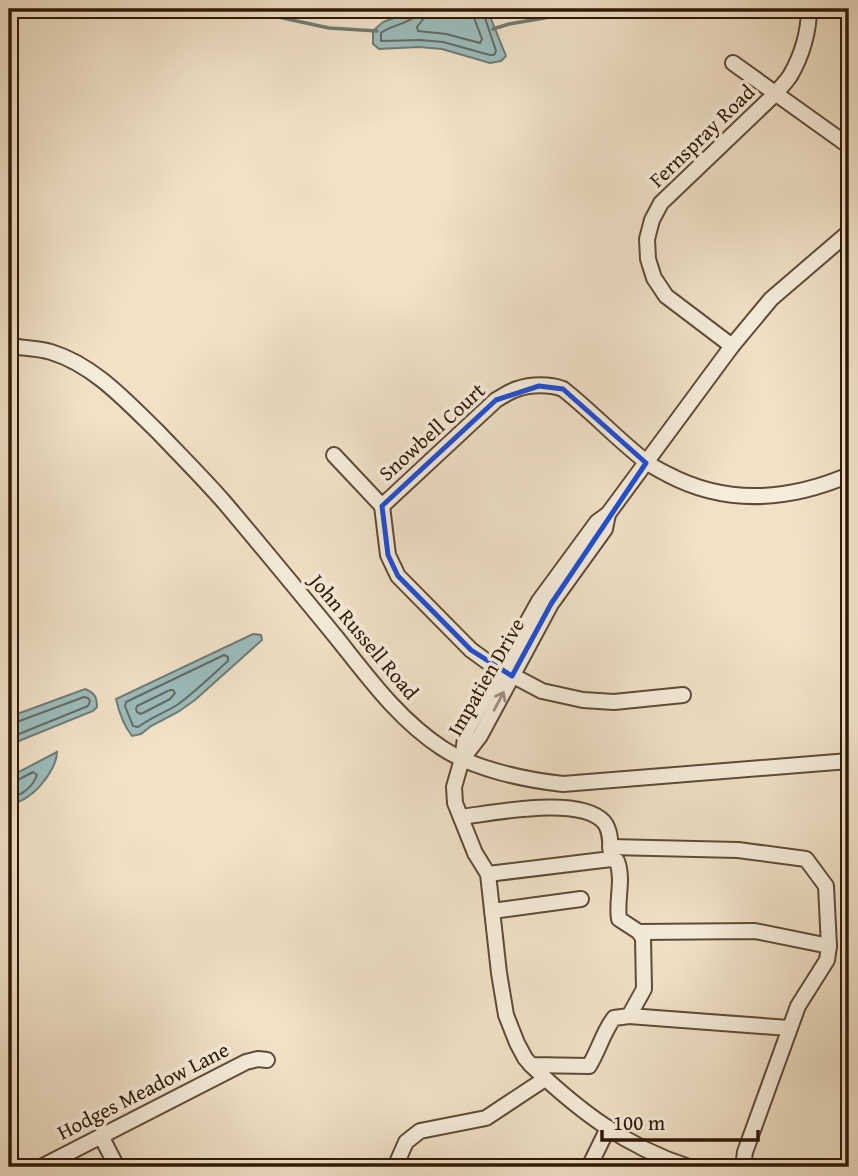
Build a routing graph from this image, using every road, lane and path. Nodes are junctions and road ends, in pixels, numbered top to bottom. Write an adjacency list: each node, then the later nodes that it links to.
1 (809, 9): 3 (street, Fernspray Road)
2 (733, 63): 3 (street)
3 (775, 94): 4 (street); 7 (street, Fernspray Road)
4 (849, 146)
5 (849, 232): 7 (street, Impatien Drive)
6 (9, 346): 14 (street, John Russell Road)
7 (732, 346): 9 (street, Impatien Drive)
8 (334, 455): 11 (street)
9 (646, 463): 10 (street, Snowbell Court); 11 (street, Snowbell Court); 12 (street, Impatien Drive)
10 (849, 475)
11 (382, 506): 12 (street)
12 (506, 673): 13 (street); 14 (street, Impatien Drive)
13 (683, 695)
14 (462, 759): 15 (street, John Russell Road); 16 (street, Impatien Drive)
15 (849, 761)
16 (461, 817): 17 (street); 18 (street, Impatien Drive)
17 (611, 853): 18 (street); 21 (street); 22 (street)
18 (488, 874): 20 (street)
19 (581, 900): 20 (street)
20 (492, 911): 26 (street)
21 (639, 932): 22 (street); 23 (street)
22 (828, 946): 24 (street)
23 (629, 1016): 24 (street); 26 (street)
24 (789, 1028): 35 (street)
25 (267, 1060): 29 (street, Hodges Meadow Lane)
26 (531, 1065): 27 (street)
27 (545, 1079): 28 (street); 32 (street)
28 (608, 1128): 33 (street); 34 (street)
29 (102, 1136): 30 (street, Hodges Meadow Lane); 31 (street)
30 (41, 1167)
31 (117, 1167)
32 (396, 1167)
33 (589, 1167)
34 (689, 1167)
35 (743, 1167)

